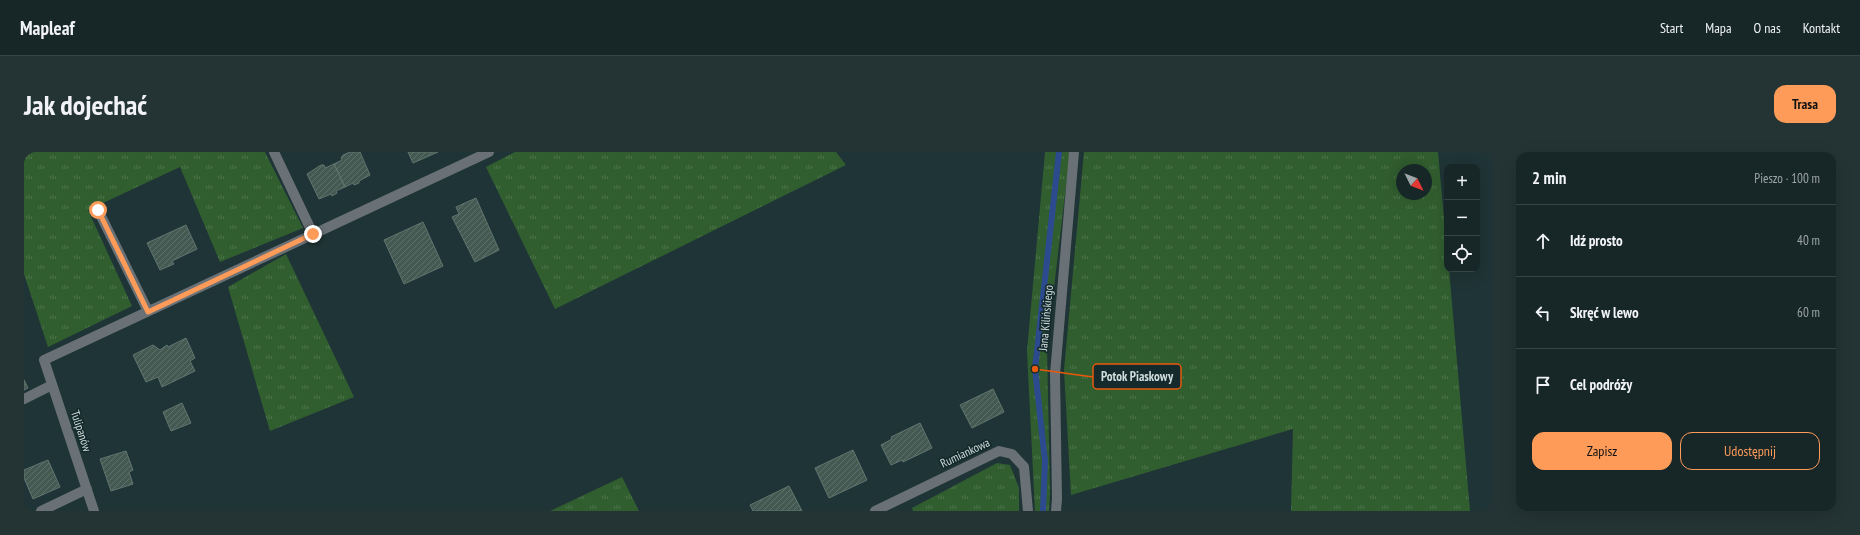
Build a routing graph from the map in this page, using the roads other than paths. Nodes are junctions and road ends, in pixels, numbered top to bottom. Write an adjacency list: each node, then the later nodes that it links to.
1 (274, 152): 5 (street)
2 (1074, 152): 14 (street, Jana Kilińskiego)
3 (482, 153): 5 (street)
4 (98, 210): 6 (street)
5 (313, 234): 6 (street)
6 (148, 312): 7 (street, Tulipanów)
7 (52, 385): 8 (street); 9 (street, Tulipanów)
8 (24, 399)
9 (87, 489): 10 (street); 11 (street, Tulipanów)
10 (41, 511)
11 (94, 511)
12 (875, 511): 13 (street, Rumiankowa)
13 (1028, 511)
14 (1056, 511)

